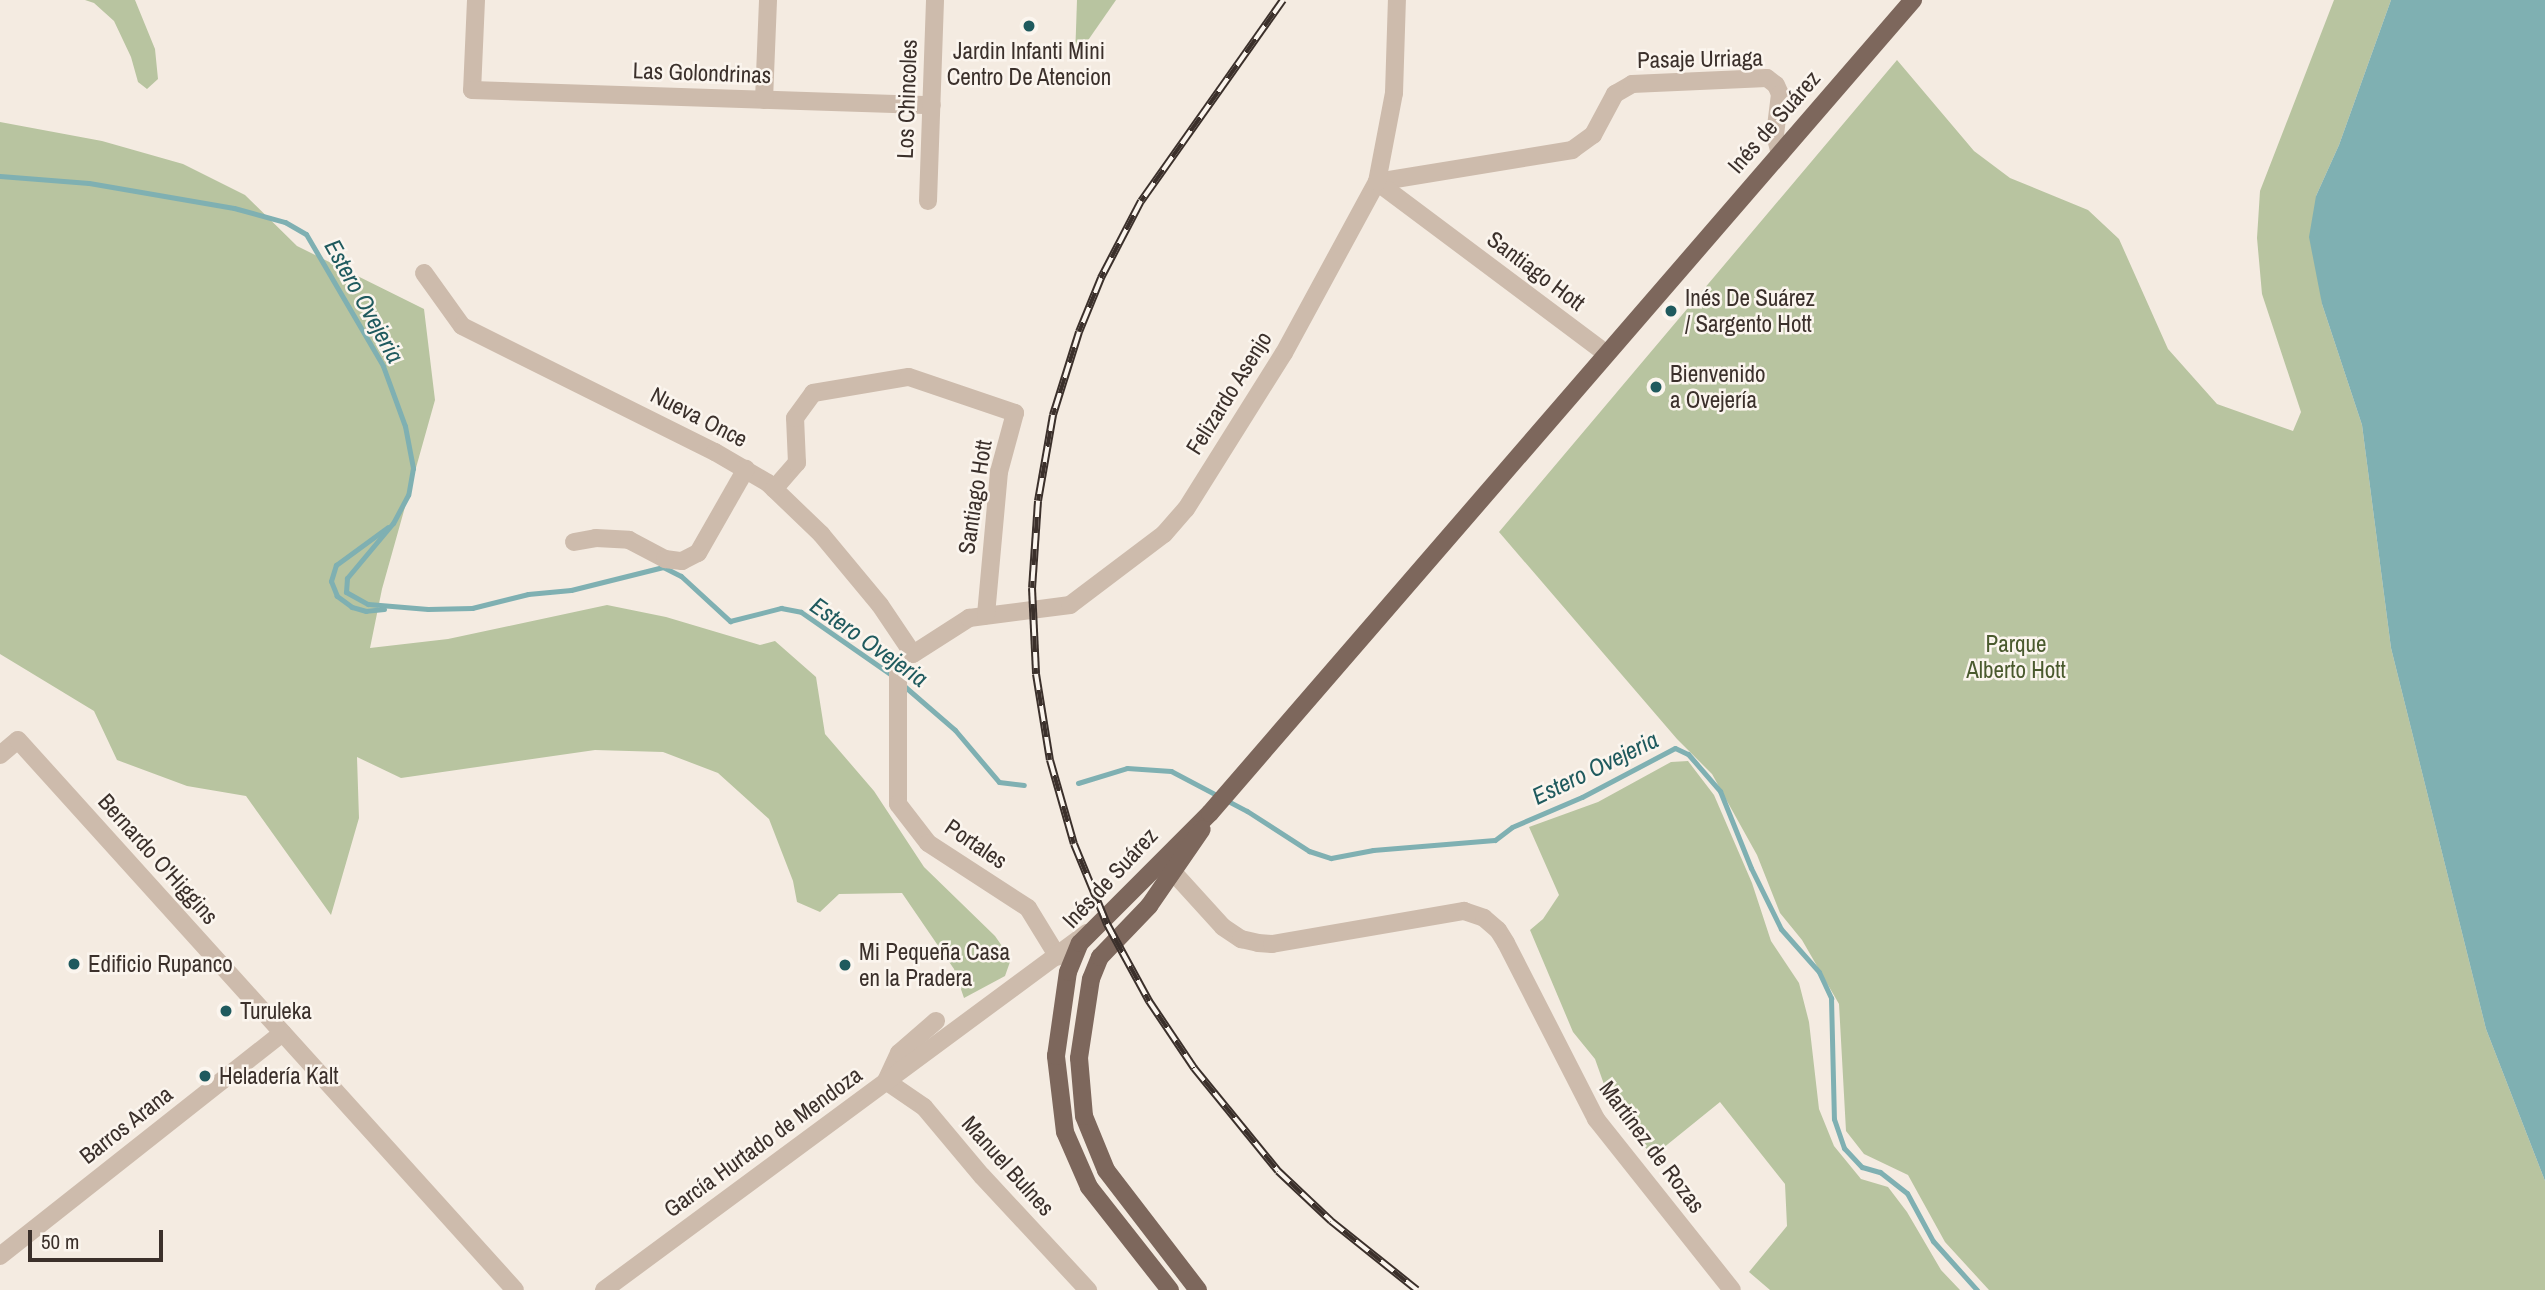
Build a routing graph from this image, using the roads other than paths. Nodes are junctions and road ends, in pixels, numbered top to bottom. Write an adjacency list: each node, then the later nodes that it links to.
1 (476, 0): 6 (street, Las Golondrinas)
2 (768, 0): 6 (street)
3 (936, 0): 7 (street, Los Chincoles)
4 (1396, 0): 9 (street, Felizardo Asenjo)
5 (1913, 0): 8 (main road, Inés de Suárez)
6 (764, 100): 7 (street, Las Golondrinas)
7 (932, 105): 10 (street, Los Chincoles)
8 (1780, 154): 9 (street, Pasaje Urriaga); 12 (main road, Inés de Suárez)
9 (1377, 182): 12 (street, Santiago Hott); 16 (street, Felizardo Asenjo)
10 (928, 201)
11 (424, 273): 13 (street, Nueva Once)
12 (1601, 353): 20 (main road, Inés de Suárez)
13 (746, 469): 14 (street, Nueva Once); 15 (street)
14 (775, 489): 16 (street, Santiago Hott); 17 (street, Nueva Once)
15 (574, 542)
16 (986, 615): 17 (street, Felizardo Asenjo)
17 (913, 654)
18 (898, 681): 23 (street, Portales)
19 (0, 755): 25 (street, Bernardo O'Higgins)
20 (1210, 813): 21 (main road, Inés de Suárez); 22 (main road, Inés de Suárez)
21 (1173, 872): 28 (main road, Inés de Suárez); 34 (street, Martínez de Rozas)
22 (1087, 933): 23 (street); 29 (main road, Inés de Suárez)
23 (1058, 957): 26 (street)
24 (936, 1021): 26 (street, García Hurtado de Mendoza)
25 (282, 1033): 27 (street, Barros Arana); 30 (street, Bernardo O'Higgins)
26 (886, 1082): 31 (street, García Hurtado de Mendoza); 32 (street, Manuel Bulnes)
27 (0, 1256)
28 (1181, 1269): 29 (main road); 33 (main road, Inés de Suárez)
29 (1167, 1286)
30 (515, 1290)
31 (604, 1290)
32 (1088, 1290)
33 (1198, 1290)
34 (1731, 1290)

